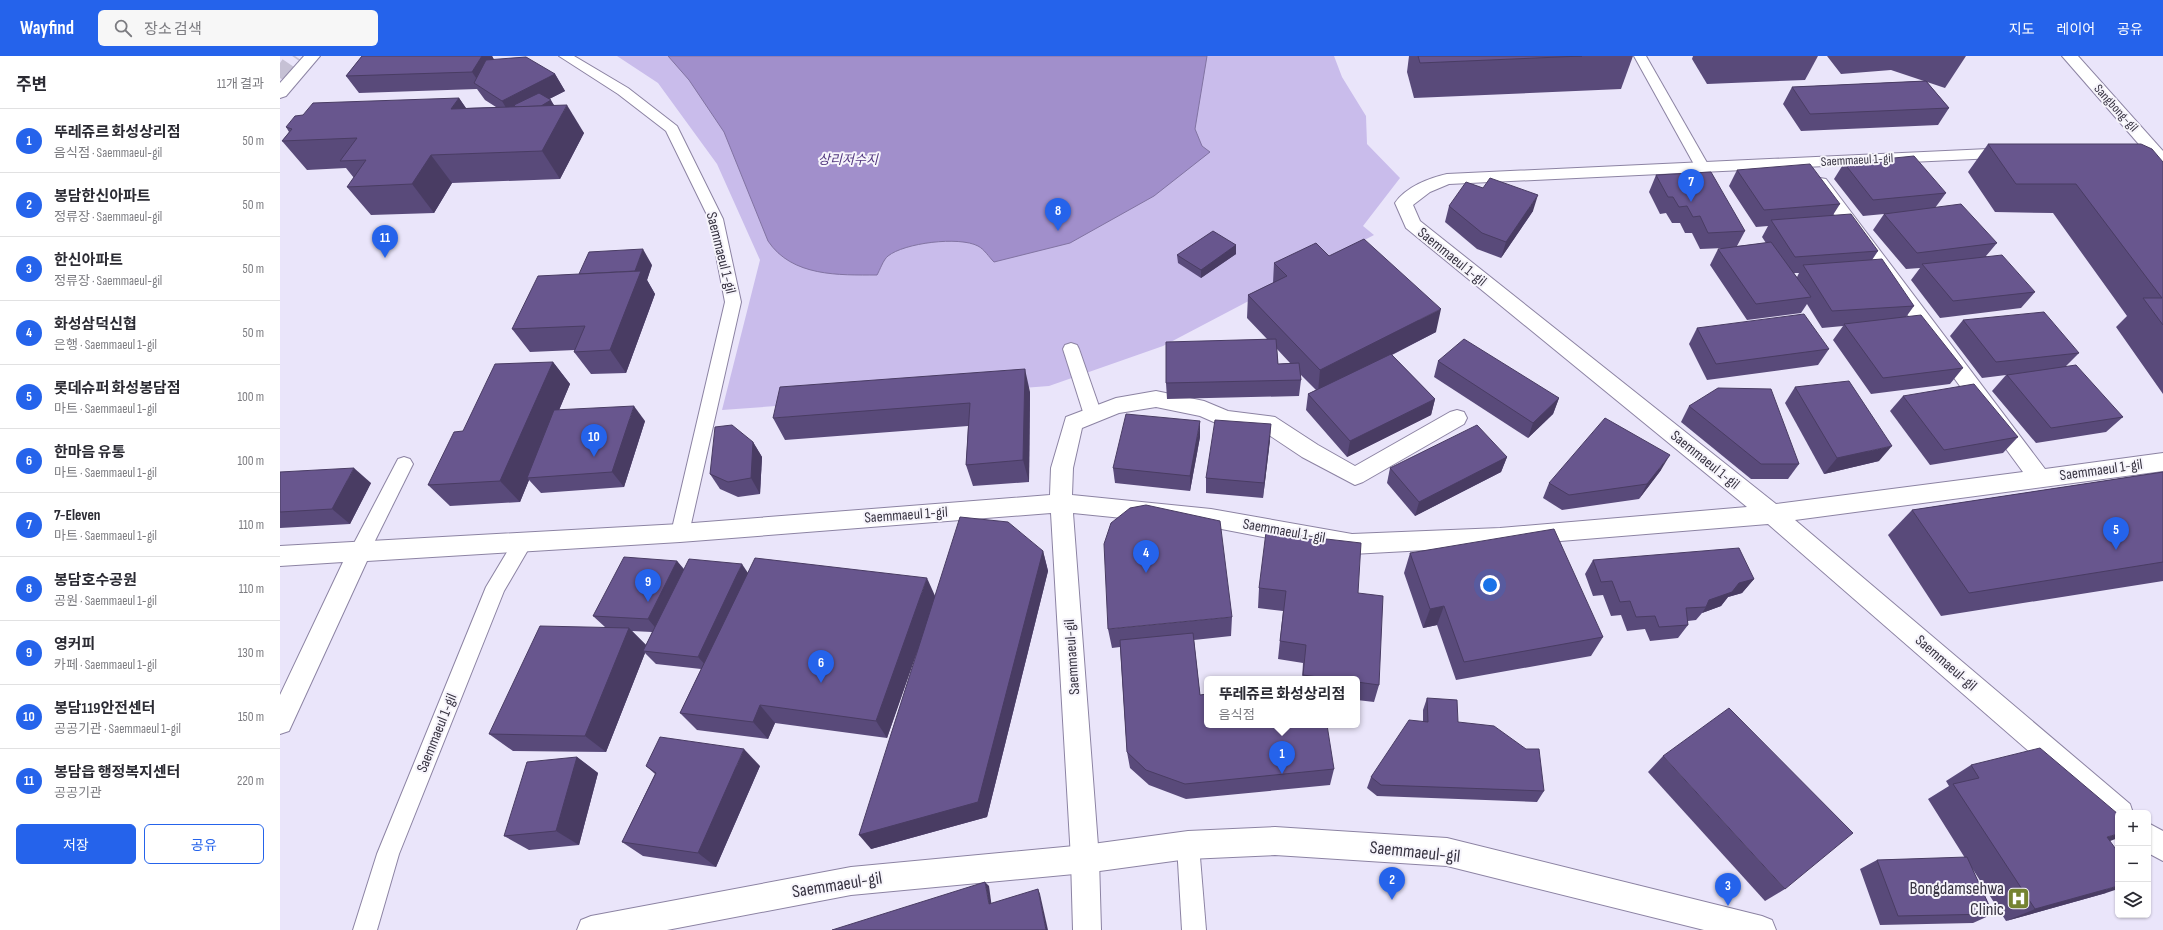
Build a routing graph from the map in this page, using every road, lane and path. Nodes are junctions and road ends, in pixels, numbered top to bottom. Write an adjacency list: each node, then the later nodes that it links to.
1 (312, 56): 5 (street)
2 (565, 56): 20 (lane, Saemmaeul 1-gil)
3 (1640, 56): 11 (lane)
4 (2070, 56): 6 (street, Sangbong-gil)
5 (280, 94)
6 (2150, 146): 7 (street); 9 (street, Sangbong-gil)
7 (2126, 147)
8 (2024, 152): 10 (street, Saemmaeul 1-gil)
9 (2163, 161)
10 (1805, 162): 11 (street, Saemmaeul 1-gil); 17 (street, Saemmaeul 1-gil)
11 (1703, 168): 19 (street, Saemmaeul 1-gil)
12 (1071, 350): 13 (lane)
13 (1093, 415): 14 (street); 18 (street)
14 (1457, 418)
15 (2163, 462): 17 (street, Saemmaeul 1-gil)
16 (404, 464): 22 (lane)
17 (2040, 478): 19 (street, Saemmaeul 1-gil)
18 (1061, 503): 19 (street, Saemmaeul 1-gil); 20 (street, Saemmaeul 1-gil); 29 (street, Saemmaeul-gil)
19 (1772, 514): 25 (street, Saemmaeul-gil)
20 (680, 533): 21 (street, Saemmaeul 1-gil)
21 (524, 543): 22 (street, Saemmaeul 1-gil); 30 (lane, Saemmaeul 1-gil)
22 (359, 553): 23 (street, Saemmaeul 1-gil); 24 (street)
23 (280, 556)
24 (280, 722)
25 (2117, 810)
26 (2151, 839): 28 (street)
27 (1188, 845): 29 (street, Saemmaeul-gil); 33 (lane); 34 (street, Saemmaeul-gil)
28 (2163, 847)
29 (1085, 859): 31 (street, Saemmaeul-gil); 32 (street, Saemmaeul-gil)
30 (365, 930)
31 (591, 930)
32 (1086, 930)
33 (1194, 930)
34 (1762, 930)

